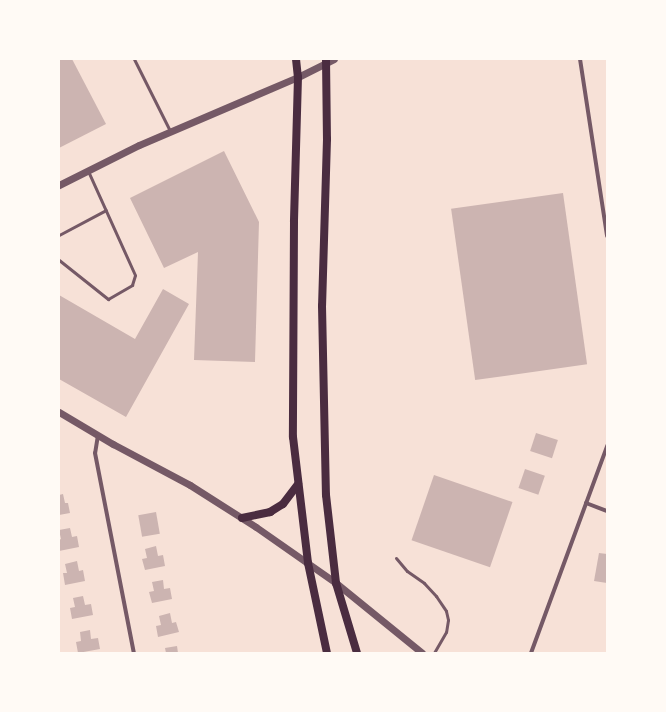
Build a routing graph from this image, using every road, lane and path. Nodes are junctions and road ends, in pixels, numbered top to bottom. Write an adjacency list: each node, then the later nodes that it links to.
1 (134, 59): 7 (lane)
2 (296, 59): 6 (main road)
3 (334, 59): 5 (street)
4 (580, 59): 12 (street)
5 (326, 62): 6 (street); 23 (main road)
6 (298, 77): 7 (street); 17 (main road)
7 (170, 131): 8 (street)
8 (88, 171): 9 (street); 10 (lane)
9 (59, 185)
10 (106, 210): 11 (lane); 13 (lane)
11 (59, 234)
12 (607, 236)
13 (59, 260)
14 (59, 412): 15 (street)
15 (98, 435): 20 (street); 24 (street)
16 (607, 446): 18 (street)
17 (298, 484): 20 (main road); 22 (main road)
18 (586, 503): 19 (street); 29 (street)
19 (607, 511)
20 (242, 518): 22 (street)
21 (396, 558): 28 (lane)
22 (308, 563): 23 (street); 25 (main road)
23 (336, 583): 26 (main road); 27 (street)
24 (134, 653)
25 (328, 653)
26 (357, 653)
27 (422, 653)
28 (434, 653)
29 (531, 653)

